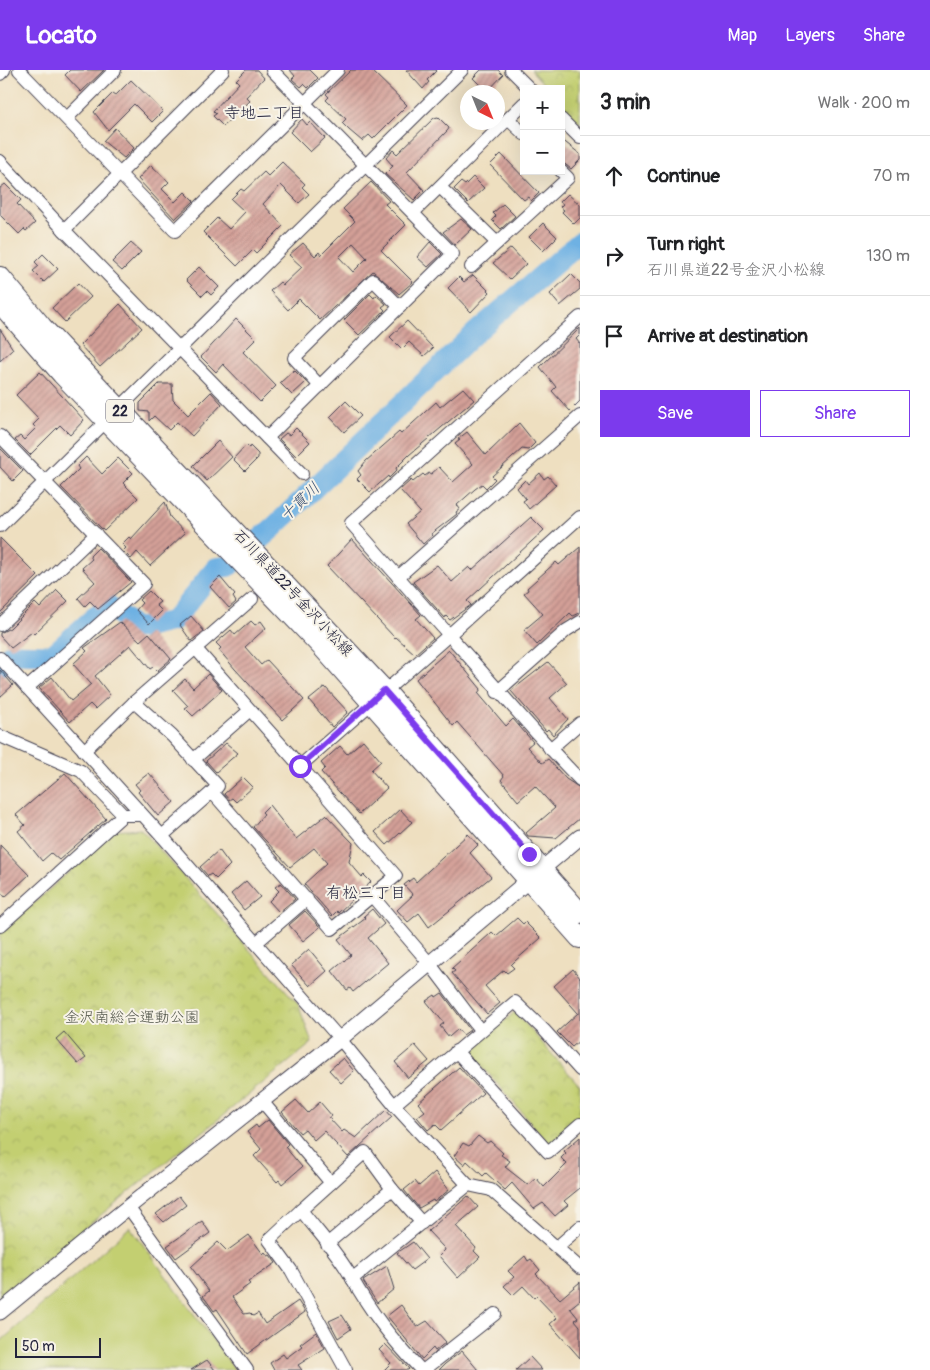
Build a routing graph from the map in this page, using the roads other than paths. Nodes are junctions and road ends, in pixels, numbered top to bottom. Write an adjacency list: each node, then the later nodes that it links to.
1 (4, 70): 9 (street)
2 (19, 70): 13 (street)
3 (115, 70): 13 (street)
4 (223, 70): 20 (street)
5 (272, 70): 11 (street)
6 (338, 70): 11 (street)
7 (462, 70): 19 (street)
8 (511, 70): 10 (street)
9 (0, 74)
10 (526, 85)
11 (305, 103): 19 (street); 20 (street)
12 (520, 107): 14 (street)
13 (67, 118): 20 (street)
14 (508, 119): 16 (street); 22 (street)
15 (565, 123): 17 (street)
16 (520, 130)
17 (580, 138)
18 (0, 161): 24 (street)
19 (367, 164): 23 (street); 31 (street)
20 (120, 174): 24 (street)
21 (565, 175): 25 (street)
22 (440, 187): 23 (street); 25 (street)
23 (413, 213): 29 (street)
24 (64, 230): 31 (street)
25 (497, 243): 26 (street)
26 (471, 267)
27 (0, 277): 33 (main road, 石川県道22号金沢小松線 / 22)
28 (0, 303): 33 (main road, 石川県道22号金沢小松線 / 22)
29 (400, 307): 32 (street); 32 (street)
30 (580, 317): 42 (street)
31 (181, 349): 33 (street); 36 (street)
32 (320, 386): 36 (street)
33 (114, 415): 38 (street); 51 (main road, 石川県道22号金沢小松線 / 22)
34 (580, 416): 42 (street)
35 (0, 436): 38 (street)
36 (267, 438): 37 (street)
37 (302, 474)
38 (45, 482): 40 (street); 41 (street)
39 (580, 517): 46 (street)
40 (0, 526)
41 (96, 534): 45 (street); 49 (street)
42 (398, 577): 46 (street)
43 (252, 599): 47 (street)
44 (580, 622): 50 (street)
45 (0, 625)
46 (450, 635): 50 (street); 51 (street)
47 (196, 649): 52 (street); 53 (street)
48 (2, 661): 49 (street)
49 (28, 688): 57 (street)
50 (498, 692): 56 (street)
51 (378, 697): 60 (street); 68 (main road, 石川県道22号金沢小松線 / 22)
52 (134, 702): 57 (street); 58 (street)
53 (250, 710): 58 (street); 60 (street)
54 (580, 723): 56 (street)
55 (0, 736): 61 (street)
56 (550, 749): 62 (street)
57 (84, 751): 59 (street)
58 (193, 760): 63 (street)
59 (93, 761): 61 (street); 65 (street)
60 (300, 766): 69 (street)
61 (81, 771): 64 (street)
62 (580, 780)
63 (212, 792): 66 (street); 70 (street)
64 (123, 815): 65 (street); 72 (street)
65 (142, 815): 66 (street)
66 (162, 836): 74 (street)
67 (580, 838): 68 (street)
68 (536, 875): 71 (main road, 石川県道22号金沢小松線 / 22); 73 (main road, 石川県道22号金沢小松線 / 22); 75 (street)
69 (372, 896): 70 (street); 75 (street)
70 (307, 899): 74 (street)
71 (580, 913)
72 (0, 926)
73 (580, 938)
74 (256, 943): 77 (street)
75 (430, 964): 76 (street); 77 (street)
76 (480, 1030): 78 (street); 79 (street)
77 (340, 1039): 80 (street); 81 (street)
78 (456, 1051): 81 (street); 82 (street)
79 (580, 1070)
80 (262, 1100): 83 (street); 86 (street)
81 (394, 1105): 84 (street)
82 (580, 1124)
83 (331, 1182): 85 (street); 87 (street)
84 (468, 1185): 88 (street); 91 (street)
85 (392, 1189): 88 (street); 90 (street)
86 (128, 1206): 94 (street); 96 (street)
87 (301, 1210): 90 (street); 97 (street)
88 (422, 1223): 93 (street)
89 (580, 1227): 91 (street)
90 (327, 1244): 93 (street)
91 (556, 1247): 92 (street)
92 (580, 1268)
93 (352, 1279): 98 (street)
94 (0, 1312)
95 (495, 1314): 98 (street)
96 (247, 1370)
97 (346, 1370)
98 (423, 1370)

